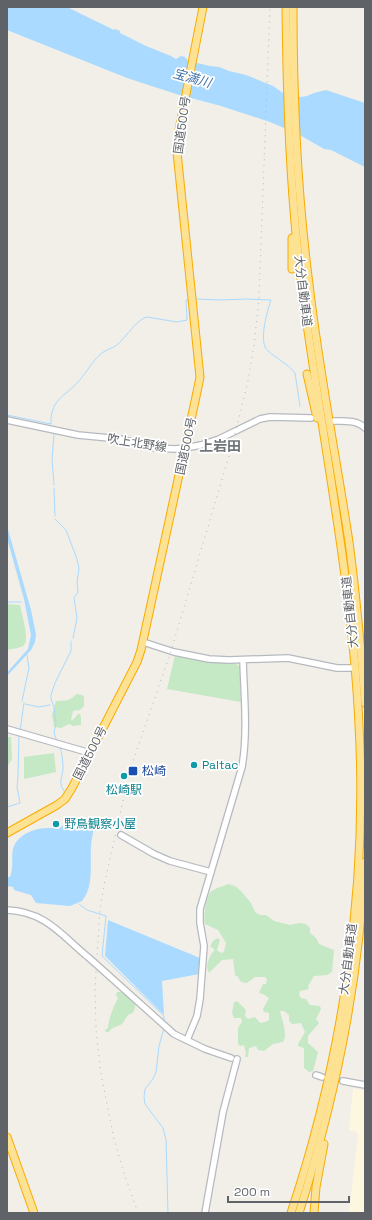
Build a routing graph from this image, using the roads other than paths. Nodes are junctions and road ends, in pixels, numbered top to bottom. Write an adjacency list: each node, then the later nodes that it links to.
1 (203, 7): 13 (highway, 国道500号)
2 (286, 7): 4 (highway, 大分自動車道)
3 (293, 7): 4 (highway, 大分自動車道)
4 (291, 66): 5 (highway, 大分自動車道)
5 (292, 144): 6 (highway, 大分自動車道); 18 (highway, 大分自動車道)
6 (290, 173): 7 (highway); 14 (highway, 大分自動車道)
7 (292, 269)
8 (307, 374): 14 (highway)
9 (311, 418): 13 (street, 吹上北野線)
10 (7, 420): 13 (street, 吹上北野線)
11 (334, 421): 12 (street)
12 (365, 428)
13 (185, 448): 15 (highway, 国道500号)
14 (334, 490): 35 (highway, 大分自動車道)
15 (143, 642): 16 (street); 20 (highway, 国道500号)
16 (243, 660): 17 (street); 24 (street)
17 (351, 668)
18 (365, 703)
19 (7, 729): 20 (street)
20 (90, 754): 21 (highway, 国道500号)
21 (7, 833)
22 (121, 835): 24 (street)
23 (365, 862): 30 (highway, 大分自動車道)
24 (211, 872): 26 (street)
25 (7, 910): 26 (street, bridge)
26 (187, 1040): 34 (street)
27 (316, 1075): 28 (street)
28 (322, 1077)
29 (343, 1081): 31 (street)
30 (335, 1083): 36 (highway, 大分自動車道); 37 (highway)
31 (365, 1085)
32 (7, 1137): 33 (highway)
33 (34, 1213)
34 (205, 1213)
35 (292, 1213)
36 (299, 1213)
37 (314, 1213)

